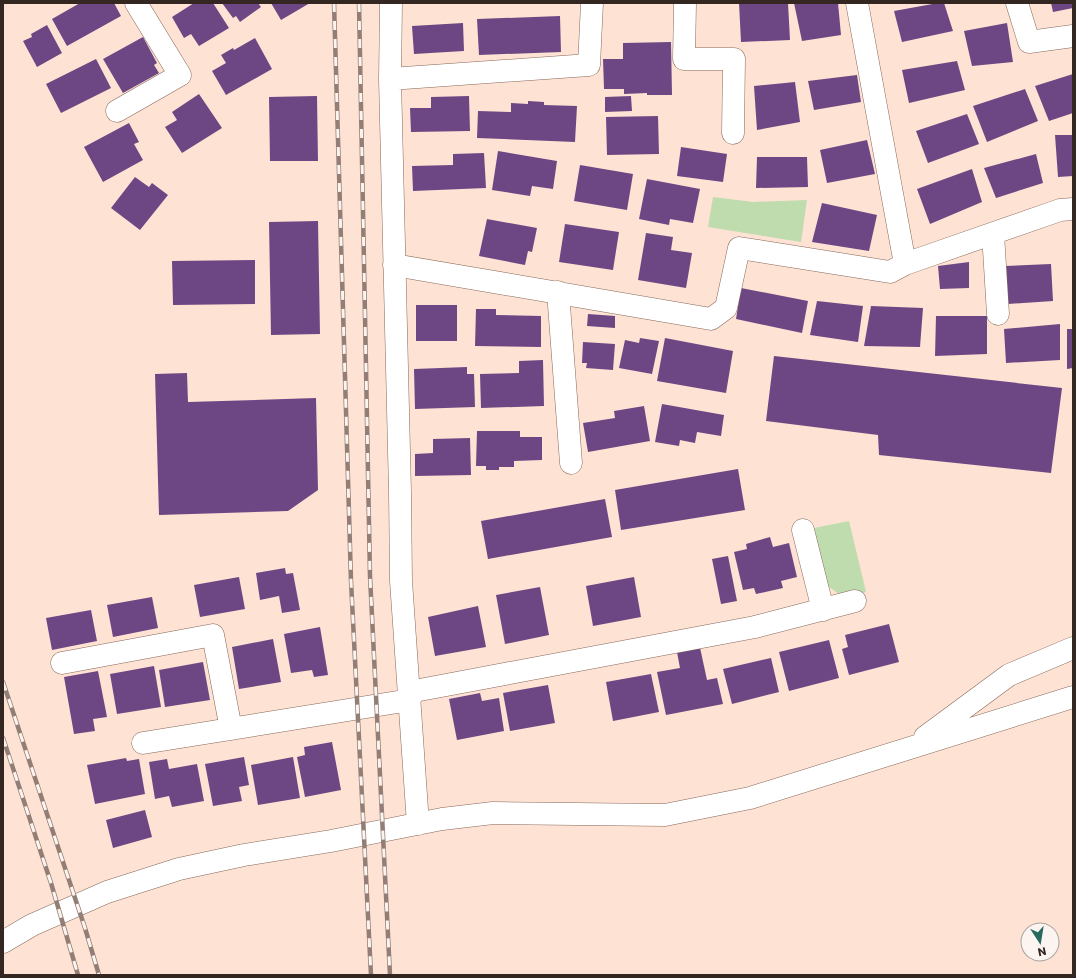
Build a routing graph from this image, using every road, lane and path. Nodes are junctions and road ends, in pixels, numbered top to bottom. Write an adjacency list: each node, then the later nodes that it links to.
1 (136, 3): 9 (street)
2 (391, 3): 8 (street)
3 (592, 3): 8 (street)
4 (685, 3): 10 (street)
5 (857, 3): 13 (street)
6 (1017, 3): 7 (street)
7 (1073, 36)
8 (390, 79): 14 (street)
9 (116, 111)
10 (733, 133)
11 (1073, 209): 12 (street)
12 (993, 234): 13 (street); 16 (street)
13 (905, 264): 15 (street)
14 (394, 265): 15 (street); 23 (street)
15 (558, 292): 17 (street)
16 (998, 314)
17 (571, 463)
18 (803, 530): 20 (street)
19 (855, 601): 20 (street)
20 (823, 610): 23 (street)
21 (1073, 648): 27 (street)
22 (62, 663): 25 (street)
23 (409, 696): 25 (street); 28 (street)
24 (1073, 697): 27 (street)
25 (231, 729): 26 (street)
26 (143, 744)
27 (912, 747): 28 (street)
28 (418, 824): 29 (street)
29 (3, 942)

